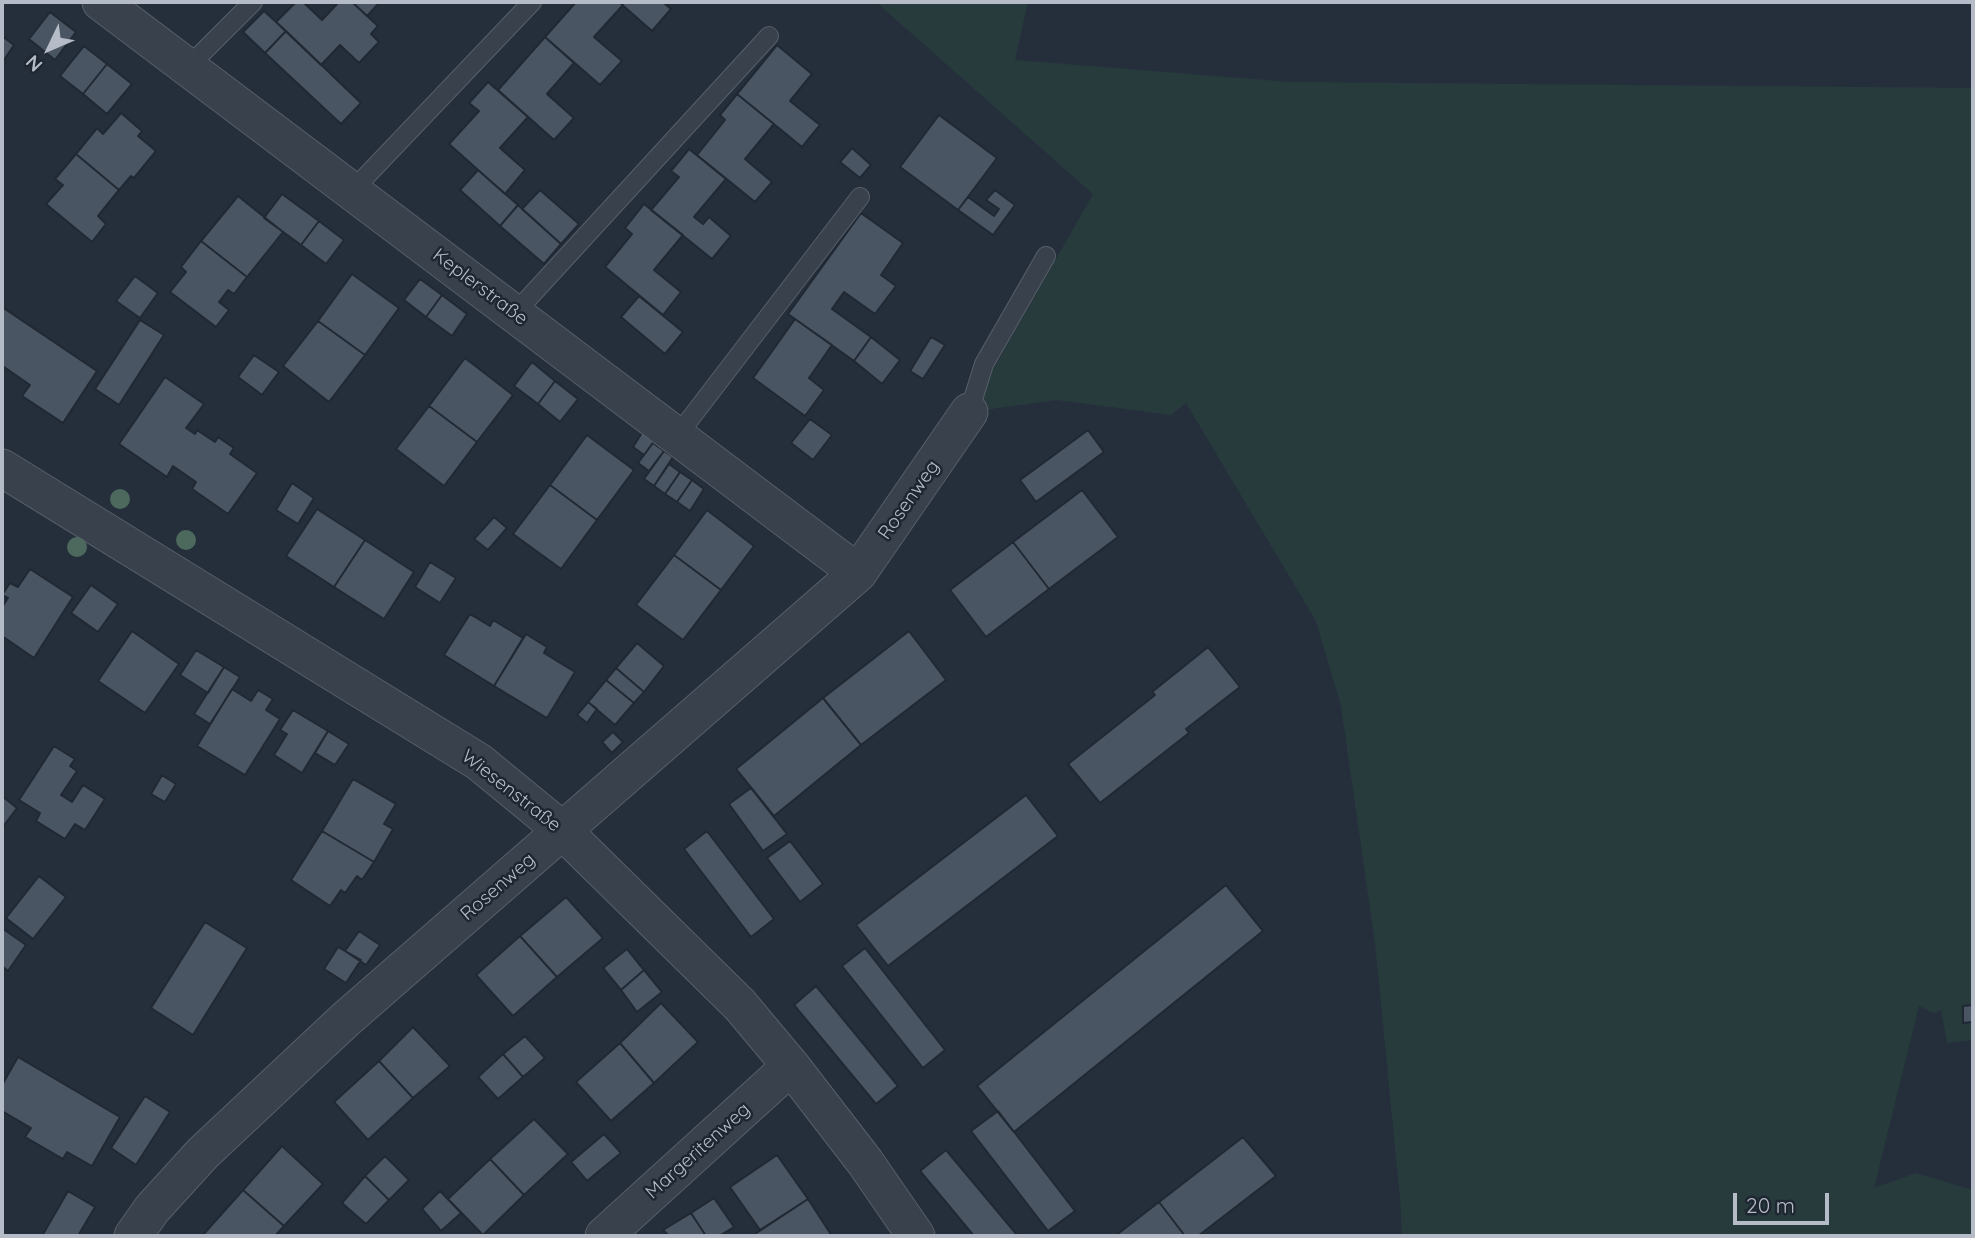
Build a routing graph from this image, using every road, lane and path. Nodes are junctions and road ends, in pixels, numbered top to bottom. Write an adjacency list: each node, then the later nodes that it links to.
1 (101, 2): 5 (street, Keplerstraße)
2 (253, 2): 5 (lane)
3 (532, 2): 6 (lane)
4 (769, 36): 9 (lane)
5 (188, 67): 6 (street, Keplerstraße)
6 (352, 191): 9 (street, Keplerstraße)
7 (860, 197): 11 (lane)
8 (1046, 256): 10 (lane)
9 (514, 314): 11 (street, Keplerstraße)
10 (969, 412): 13 (street, Rosenweg)
11 (677, 436): 13 (street, Keplerstraße)
12 (2, 467): 14 (street, Wiesenstraße)
13 (858, 573): 14 (street, Rosenweg)
14 (563, 831): 15 (street, Wiesenstraße); 16 (street, Rosenweg)
15 (791, 1066): 17 (street, Margeritenweg); 18 (street, Wiesenstraße)
16 (133, 1236)
17 (604, 1236)
18 (916, 1236)

